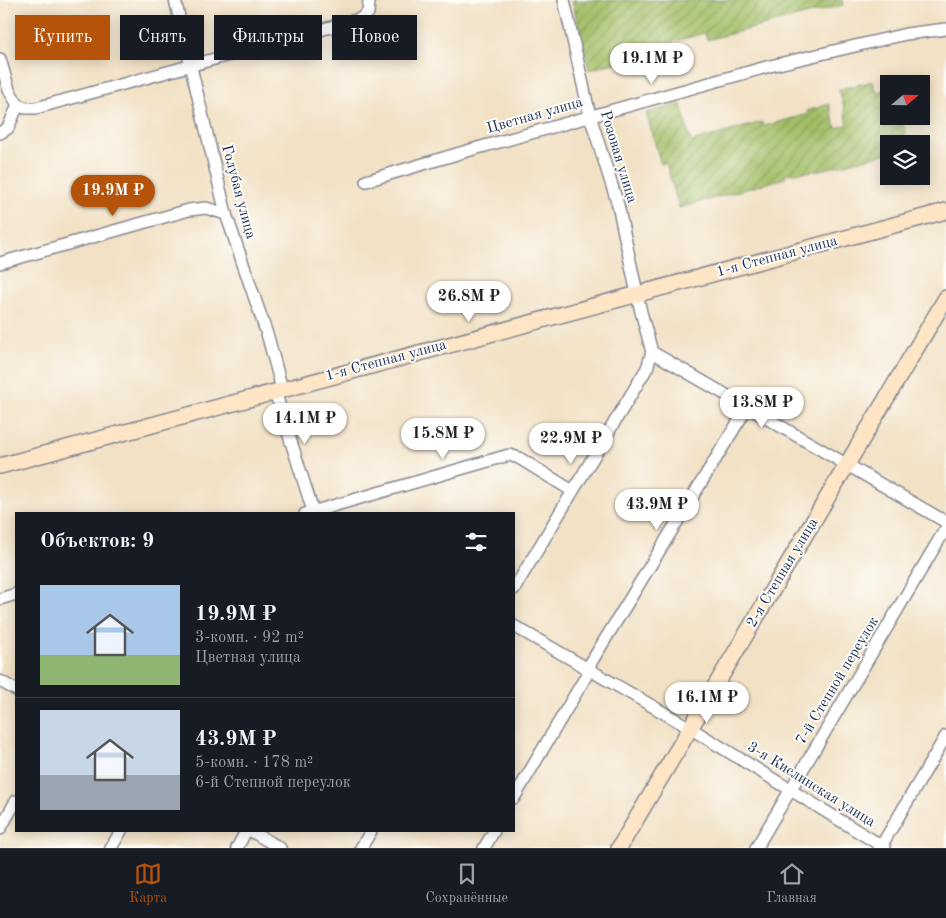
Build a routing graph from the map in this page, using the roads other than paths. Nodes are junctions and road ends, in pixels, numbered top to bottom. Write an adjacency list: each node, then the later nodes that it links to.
1 (175, 0): 6 (street, Голубая улица)
2 (369, 0): 6 (street)
3 (564, 0): 8 (street, Розовая улица)
4 (946, 29): 8 (street, Цветная улица)
5 (0, 59): 7 (street)
6 (192, 64): 7 (street); 12 (street, Голубая улица)
7 (18, 105): 9 (street)
8 (590, 116): 10 (street, Цветная улица); 14 (street, Розовая улица)
9 (0, 133)
10 (366, 181)
11 (946, 212): 14 (street, 1-я Степная улица)
12 (226, 214): 13 (street); 17 (street, Голубая улица)
13 (0, 263)
14 (638, 294): 16 (street, Розовая улица); 17 (street, 1-я Степная улица)
15 (946, 298): 19 (street, 2-я Степная улица)
16 (652, 352): 18 (street); 21 (street)
17 (279, 390): 20 (street, 1-я Степная улица); 22 (street)
18 (748, 406): 19 (street); 30 (street)
19 (848, 464): 24 (street); 33 (street, 2-я Степная улица)
20 (0, 466)
21 (571, 490): 23 (street); 26 (street)
22 (312, 512)
23 (315, 512)
24 (946, 522)
25 (946, 528): 35 (street, 7-й Степной переулок)
26 (515, 587)
27 (15, 594): 28 (street)
28 (0, 599)
29 (515, 627): 30 (street, 3-я Кислинская улица)
30 (588, 670): 33 (street, 3-я Кислинская улица); 36 (street)
31 (0, 681): 32 (street)
32 (15, 689)
33 (690, 728): 35 (street, 3-я Кислинская улица); 50 (street, 2-я Степная улица)
34 (946, 736): 44 (street)
35 (790, 791): 44 (street, 3-я Кислинская улица); 51 (street, 7-й Степной переулок)
36 (515, 796)
37 (15, 803): 38 (street)
38 (0, 829)
39 (120, 832): 45 (street)
40 (245, 832): 46 (street)
41 (253, 832): 47 (street)
42 (370, 832): 48 (street)
43 (493, 832): 49 (street)
44 (882, 847)
45 (111, 848)
46 (237, 848)
47 (280, 848)
48 (361, 848)
49 (484, 848)
50 (619, 848)
51 (756, 848)

